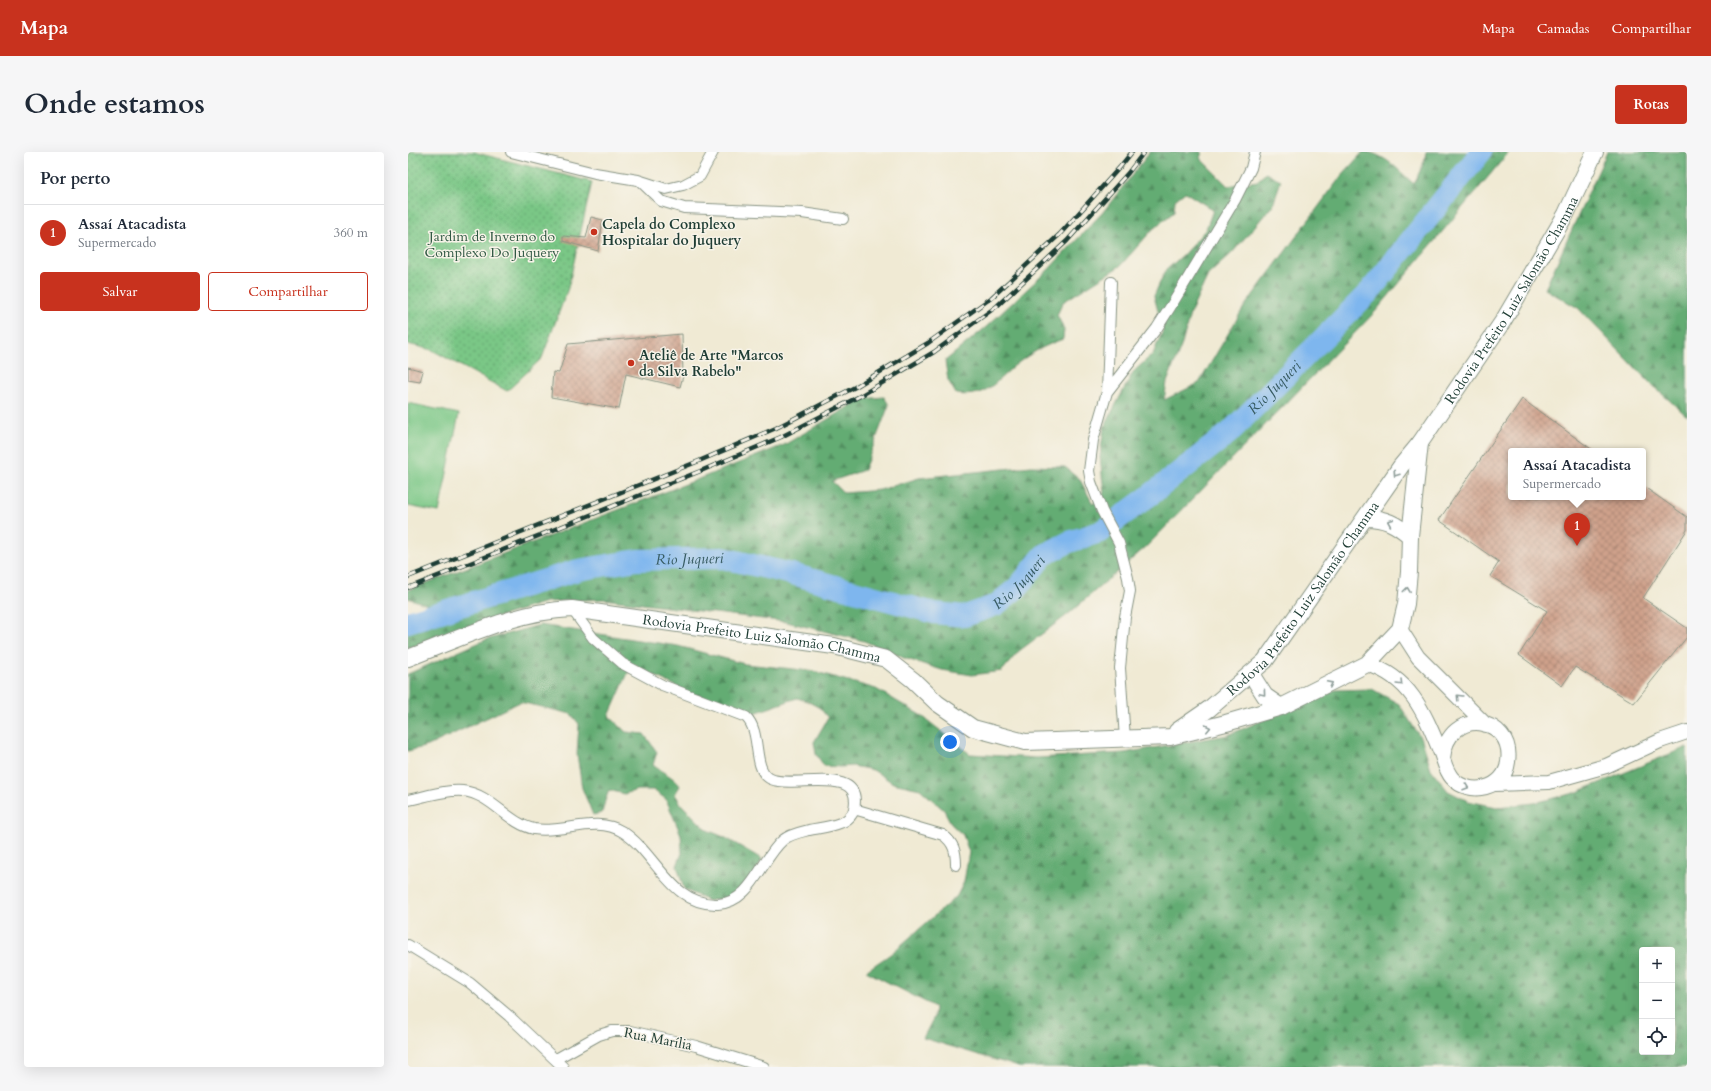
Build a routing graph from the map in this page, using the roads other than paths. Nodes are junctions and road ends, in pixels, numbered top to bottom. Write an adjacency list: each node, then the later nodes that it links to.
1 (511, 152): 5 (street)
2 (713, 152): 5 (street)
3 (1255, 152): 8 (street)
4 (1595, 152): 9 (main road, Rodovia Prefeito Luiz Salomão Chamma)
5 (638, 180): 6 (street)
6 (843, 219)
7 (1111, 282): 8 (street)
8 (1107, 392): 21 (street)
9 (1420, 443): 10 (main road, Rodovia Prefeito Luiz Salomão Chamma, one-way to 10); 11 (main road, Rodovia Prefeito Luiz Salomão Chamma)
10 (1366, 518): 11 (main road, one-way to 10); 16 (main road, Rodovia Prefeito Luiz Salomão Chamma)
11 (1410, 536): 13 (main road, Rodovia Prefeito Luiz Salomão Chamma, one-way to 11)
12 (572, 609): 14 (main road, Rodovia Prefeito Luiz Salomão Chamma); 21 (main road, Rodovia Prefeito Luiz Salomão Chamma); 25 (street)
13 (1400, 629): 15 (main road, Rodovia Prefeito Luiz Salomão Chamma); 18 (main road, one-way to 13)
14 (408, 658)
15 (1367, 664): 17 (main road, Rodovia Prefeito Luiz Salomão Chamma, one-way to 15); 22 (main road, one-way to 22)
16 (1251, 674): 17 (main road, one-way to 17); 20 (main road, Rodovia Prefeito Luiz Salomão Chamma)
17 (1280, 707): 20 (main road, Rodovia Prefeito Luiz Salomão Chamma, one-way to 17)
18 (1486, 724): 22 (main road); 23 (main road)
19 (1687, 732): 23 (main road)
20 (1170, 737): 21 (main road, Rodovia Prefeito Luiz Salomão Chamma)
21 (1125, 739)
22 (1443, 758): 23 (main road, one-way to 23)
23 (1495, 784)
24 (408, 800): 25 (street)
25 (854, 809): 26 (street)
26 (956, 865)
27 (408, 945): 28 (street)
28 (560, 1063): 29 (street, Rua Marília)
29 (764, 1067)

